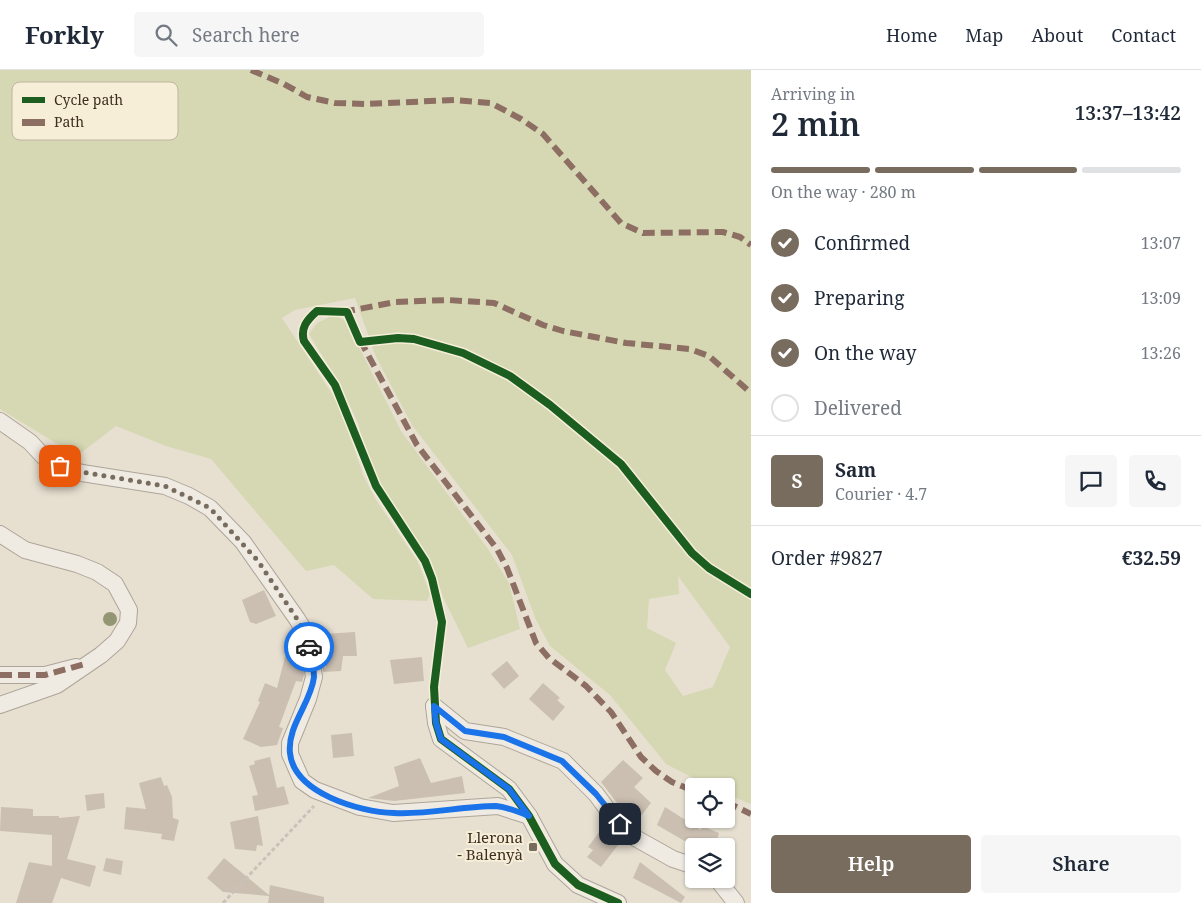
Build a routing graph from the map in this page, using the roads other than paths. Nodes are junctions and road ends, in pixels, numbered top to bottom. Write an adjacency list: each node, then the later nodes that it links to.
1 (0, 420): 6 (street)
2 (0, 534): 3 (street)
3 (85, 664): 4 (street); 5 (street)
4 (0, 675)
5 (0, 705)
6 (529, 816): 7 (street); 9 (street)
7 (685, 863)
8 (724, 888): 10 (street)
9 (618, 903)
10 (736, 903)

